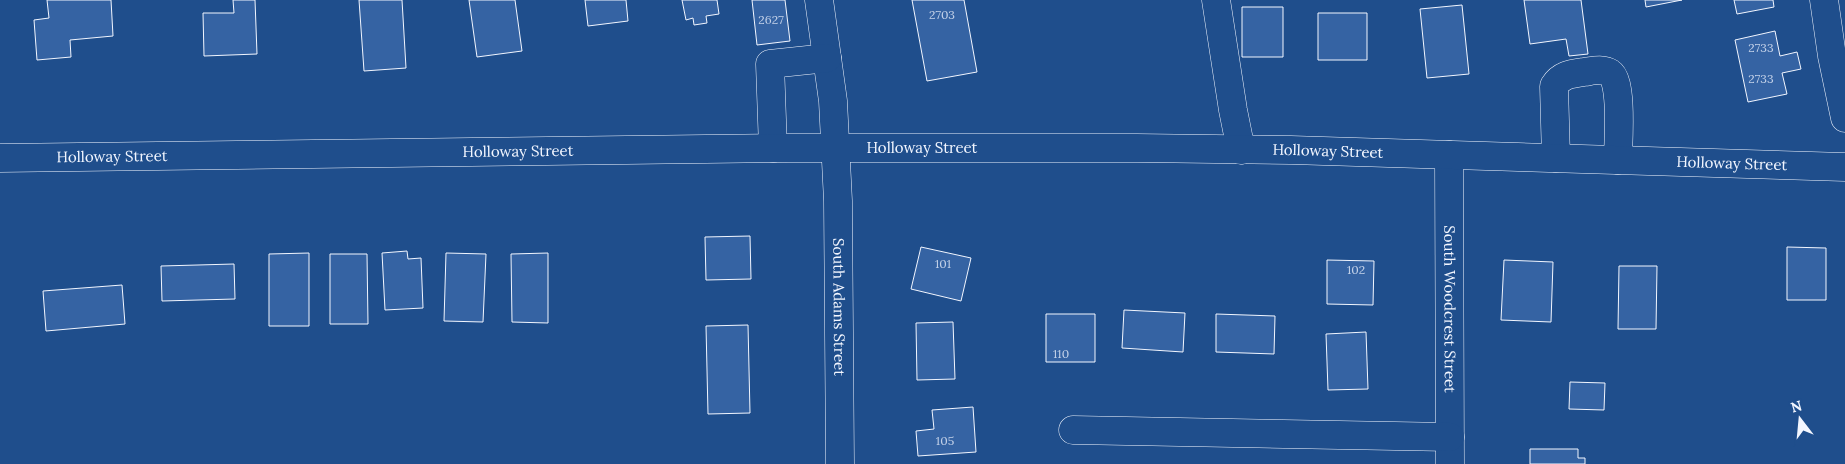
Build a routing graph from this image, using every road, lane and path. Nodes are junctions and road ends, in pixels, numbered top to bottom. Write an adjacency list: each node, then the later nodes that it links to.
1 (819, 0): 4 (main road, South Adams Street)
2 (1216, 0): 8 (main road)
3 (1824, 0): 5 (main road)
4 (827, 58): 6 (main road); 7 (main road, South Adams Street)
5 (1845, 118)
6 (773, 148): 7 (main road, Holloway Street); 10 (main road, Holloway Street)
7 (835, 149): 8 (main road, Holloway Street); 16 (main road, South Adams Street)
8 (1241, 150): 9 (main road, Holloway Street)
9 (1449, 155): 11 (main road, Holloway Street); 15 (main road, South Woodcrest Street)
10 (0, 158)
11 (1556, 158): 12 (main road, Holloway Street); 12 (main road)
12 (1618, 160): 13 (main road, Holloway Street)
13 (1845, 167)
14 (1073, 430): 15 (main road)
15 (1450, 437): 17 (main road, South Woodcrest Street)
16 (840, 464)
17 (1450, 464)

